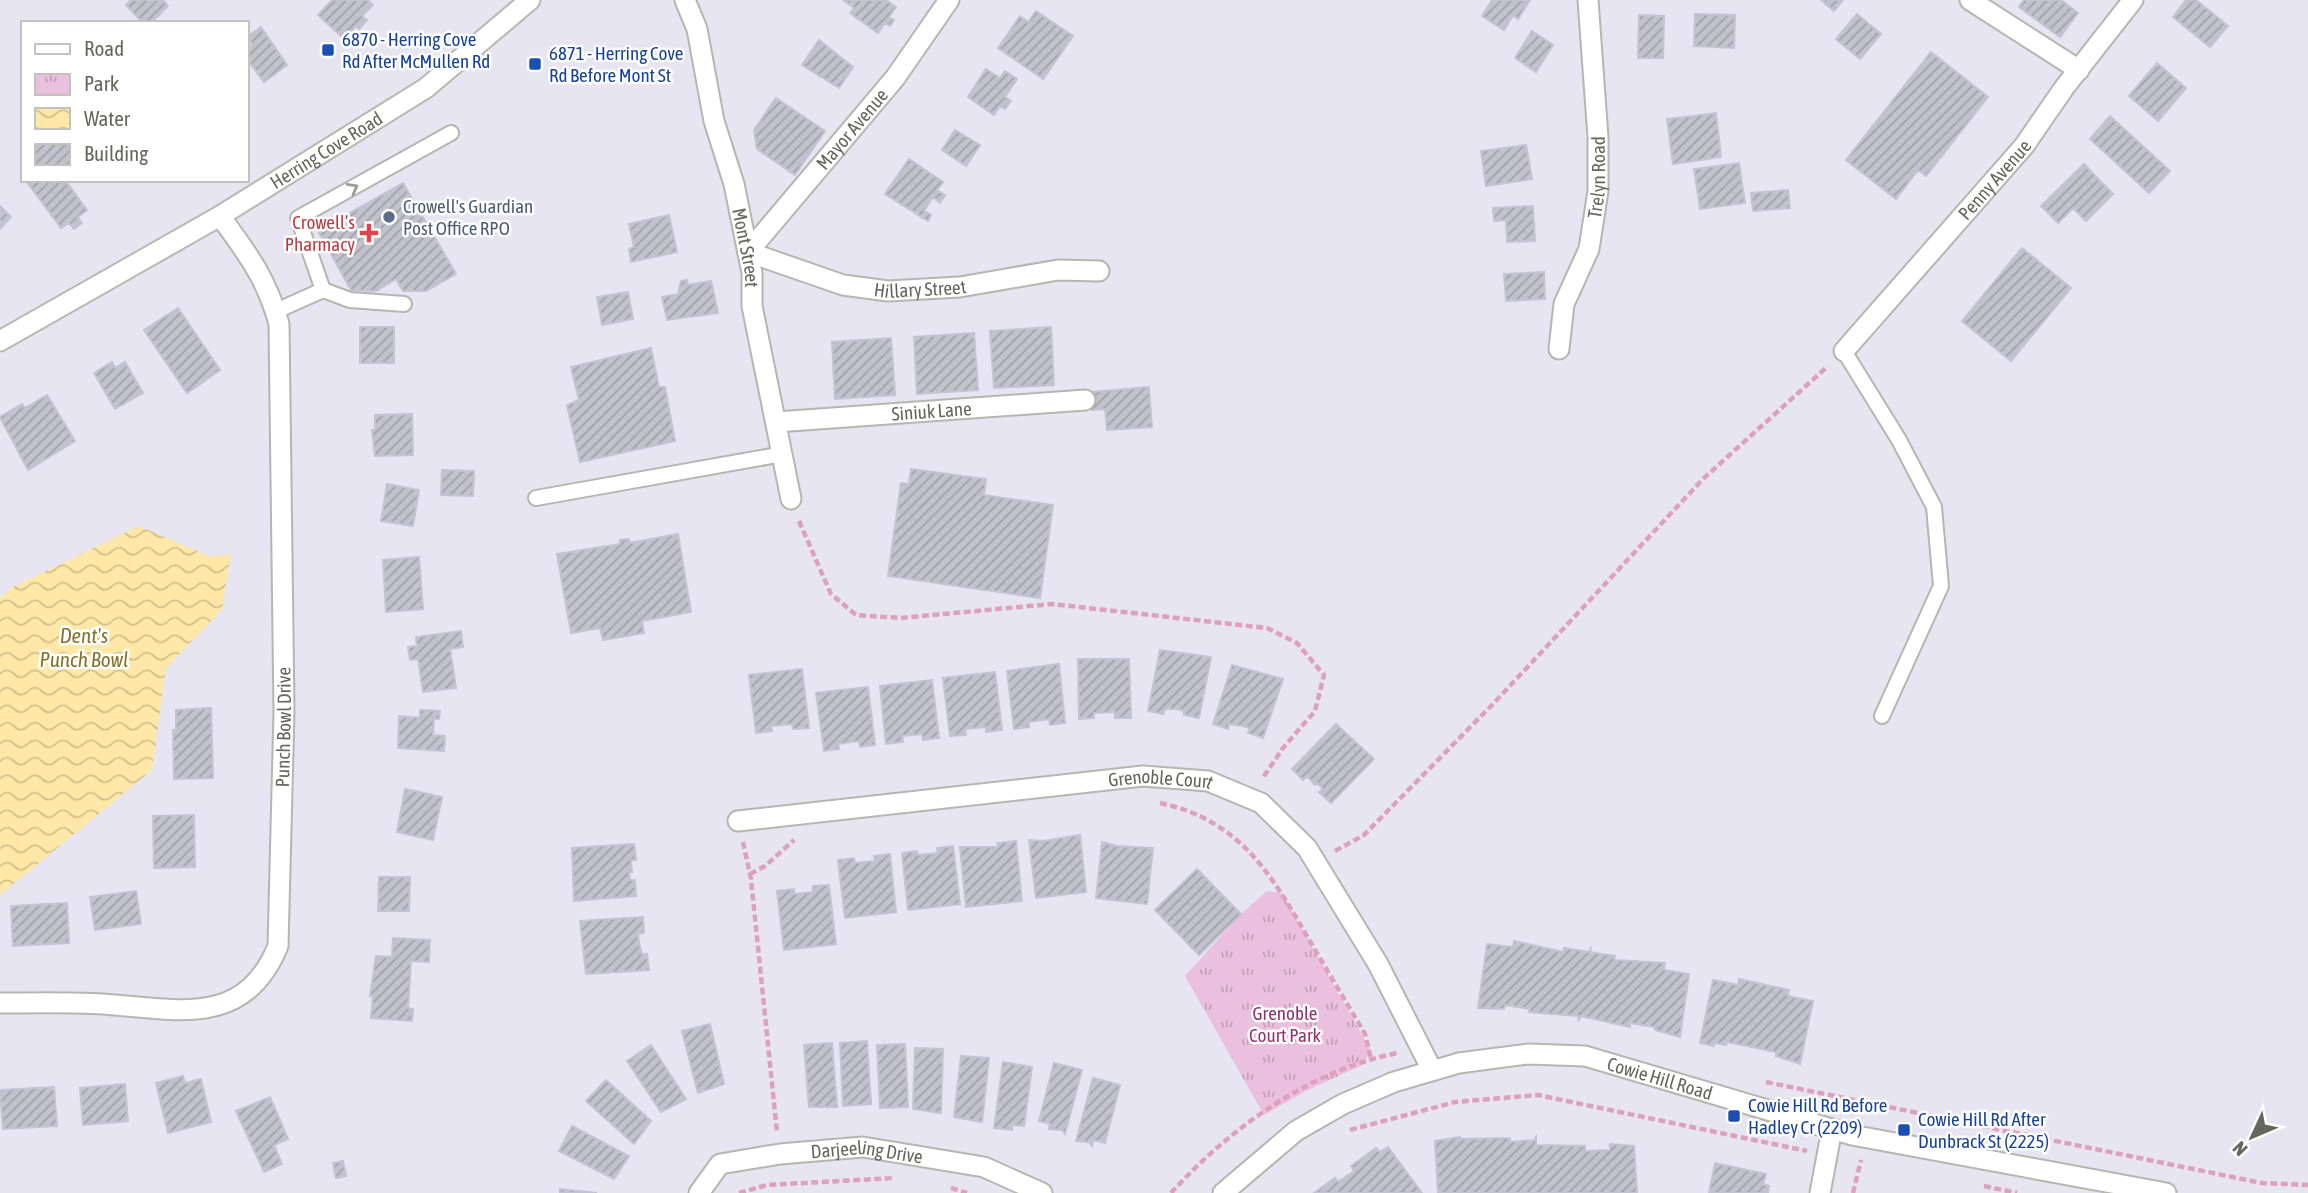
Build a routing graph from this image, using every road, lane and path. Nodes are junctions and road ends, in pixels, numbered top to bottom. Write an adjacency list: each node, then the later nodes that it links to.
1 (530, 0): 9 (street, Herring Cove Road)
2 (685, 0): 10 (street, Mont Street)
3 (949, 0): 10 (street, Mayor Avenue)
4 (1588, 0): 16 (street, Trelyn Road)
5 (1970, 0): 7 (street)
6 (2133, 0): 7 (street, Penny Avenue)
7 (2079, 70): 17 (street, Penny Avenue)
8 (451, 133): 12 (lane, one-way to 8)
9 (220, 216): 14 (street, Punch Bowl Drive); 15 (street, Herring Cove Road)
10 (748, 252): 11 (street, Hillary Street); 19 (street, Mont Street)
11 (1099, 271)
12 (323, 290): 13 (lane); 14 (lane)
13 (404, 303)
14 (276, 311): 30 (street, Punch Bowl Drive)
15 (0, 341)
16 (1559, 348)
17 (1844, 351): 23 (lane); 28 (path)
18 (1085, 400): 19 (street, Siniuk Lane)
19 (776, 422): 20 (street, Mont Street)
20 (783, 454): 21 (lane); 22 (street, Mont Street)
21 (536, 498)
22 (791, 499): 24 (path)
23 (1882, 716)
24 (1270, 787)
25 (1150, 801): 46 (path)
26 (738, 821): 29 (path); 31 (street, Grenoble Court)
27 (802, 836): 29 (path)
28 (1327, 843)
29 (750, 874): 36 (path)
30 (0, 1003)
31 (1432, 1070): 33 (street, Cowie Hill Road); 47 (street, Cowie Hill Road)
32 (1840, 1099): 40 (path)
33 (1832, 1129): 41 (street, Cowie Hill Road); 48 (street)
34 (1341, 1135): 35 (path)
35 (1808, 1151)
36 (780, 1154): 42 (street, Darjeeling Drive); 45 (street, Darjeeling Drive)
37 (1861, 1157): 49 (path)
38 (903, 1178): 43 (path)
39 (944, 1185): 44 (path)
40 (2308, 1185)
41 (2143, 1191): 50 (street, Cowie Hill Road)
42 (699, 1193)
43 (739, 1193)
44 (967, 1193)
45 (1042, 1193)
46 (1171, 1193)
47 (1223, 1193)
48 (1820, 1193)
49 (1853, 1193)
50 (2166, 1193)

